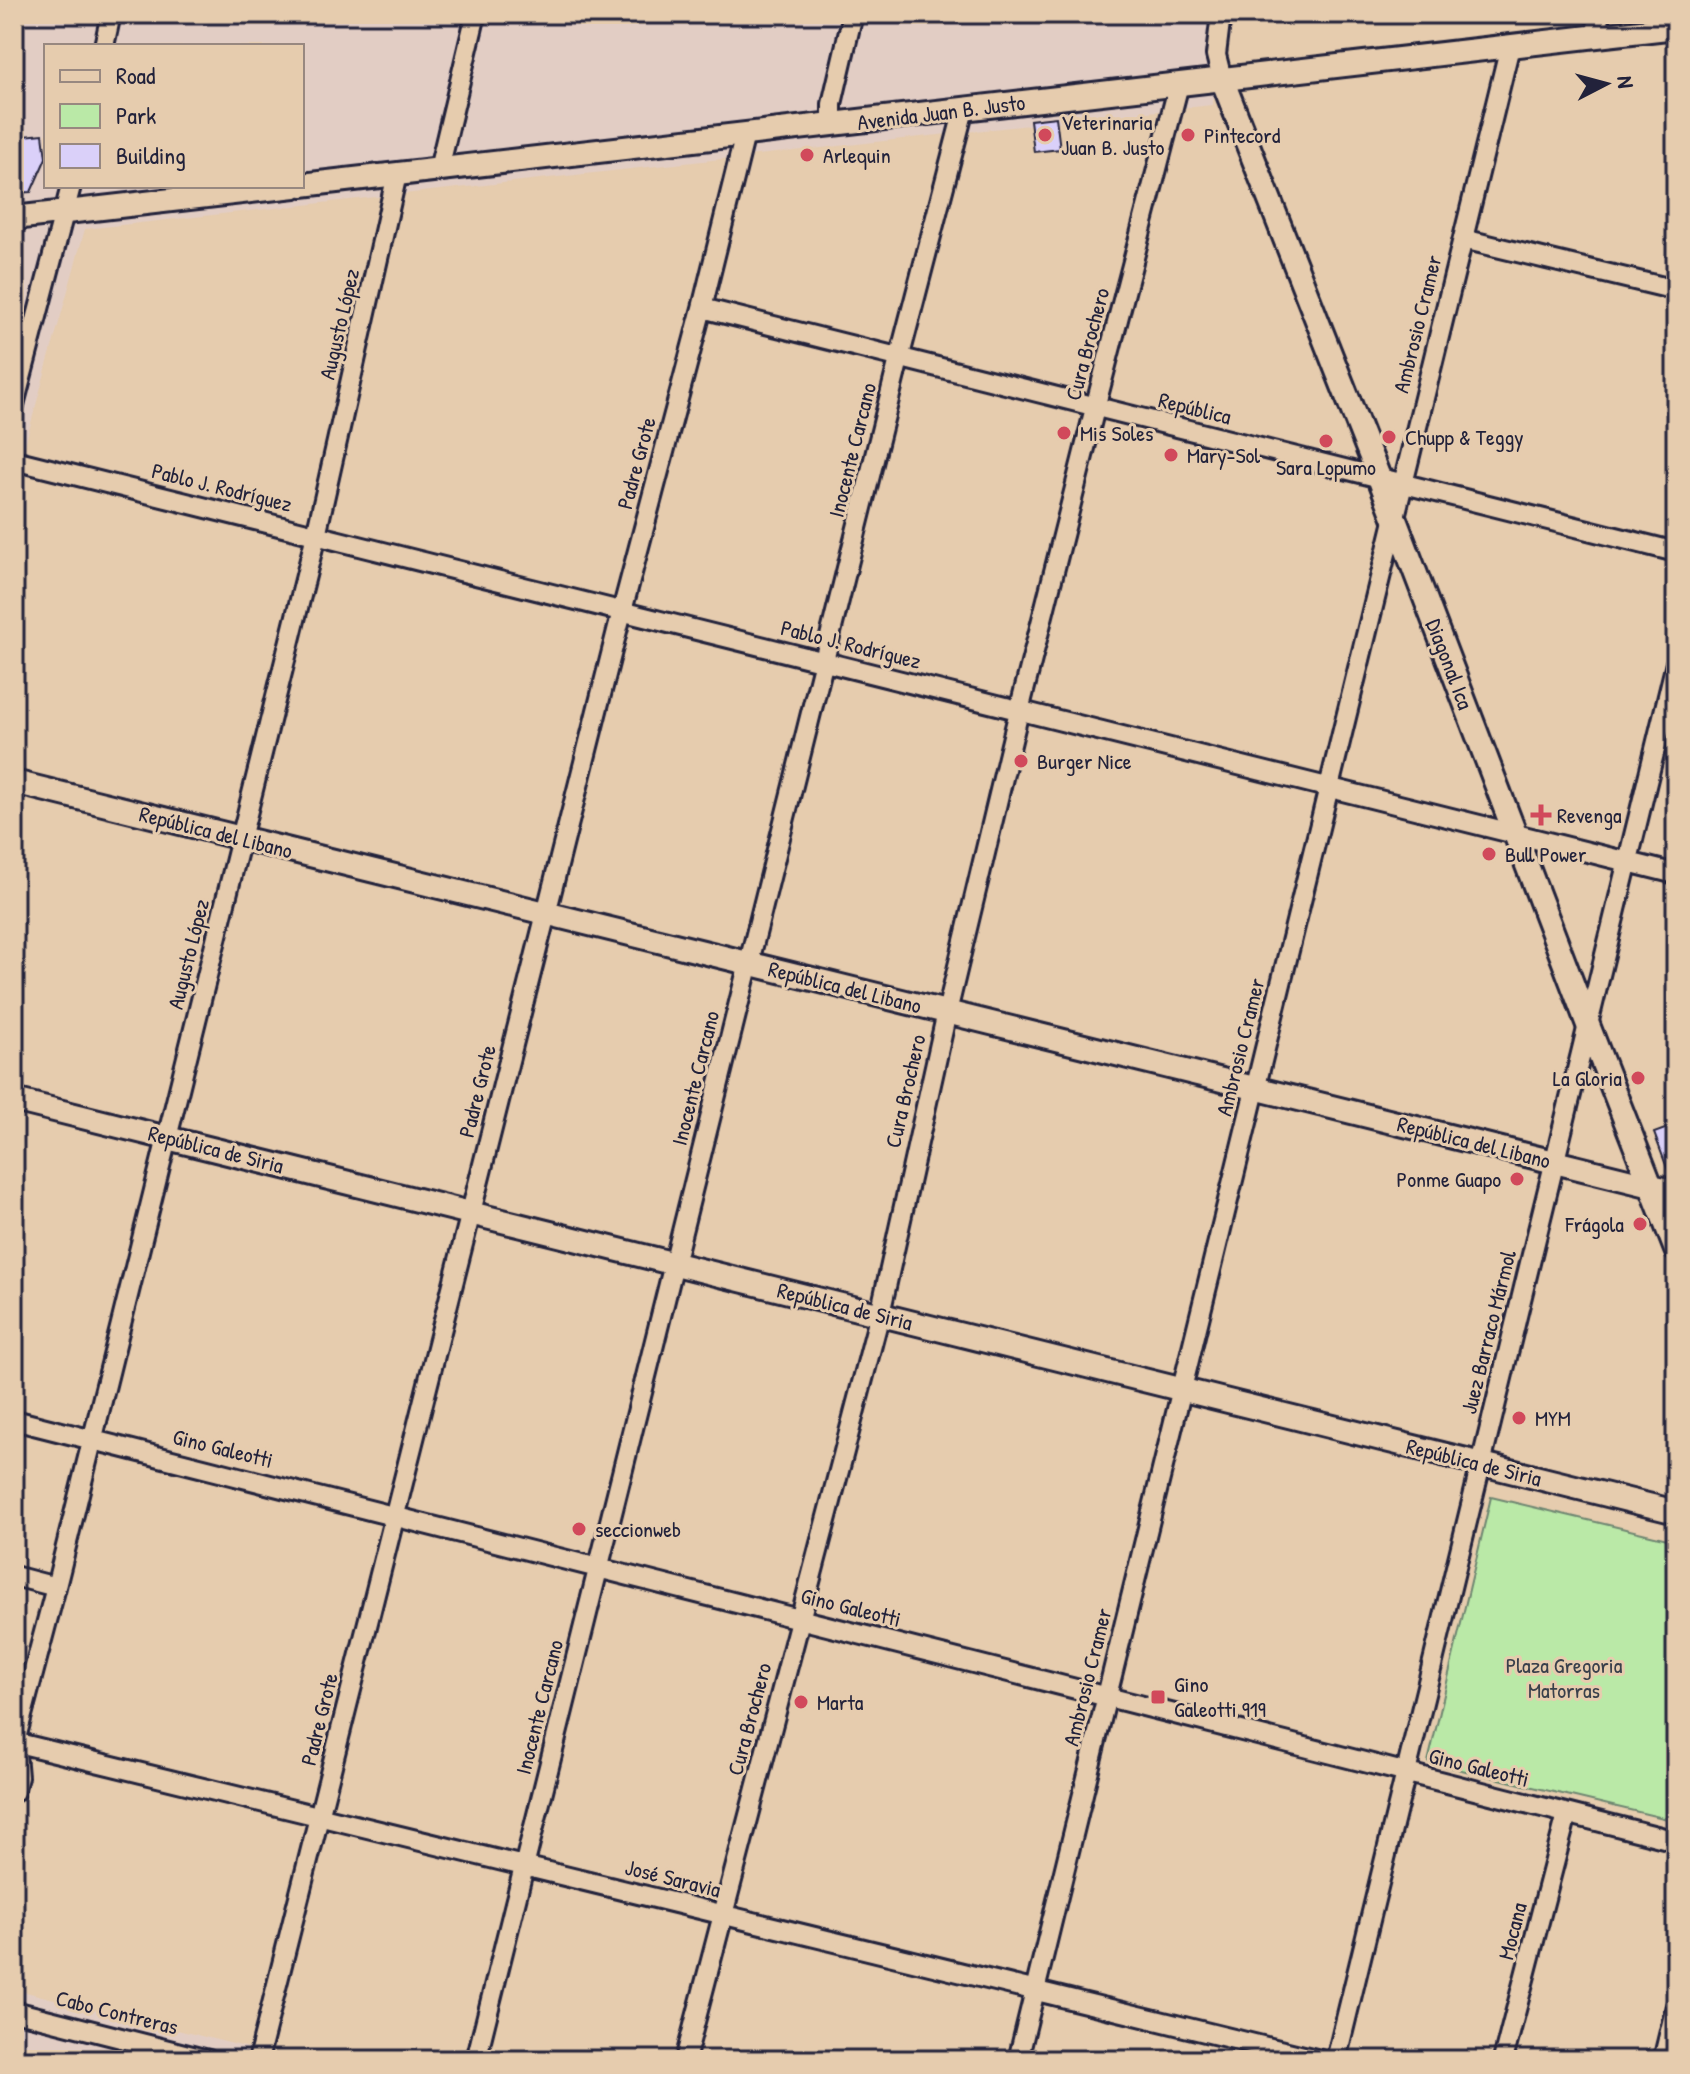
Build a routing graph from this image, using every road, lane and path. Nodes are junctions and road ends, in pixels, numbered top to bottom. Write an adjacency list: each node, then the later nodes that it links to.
1 (111, 14): 7 (street)
2 (476, 14): 14 (street)
3 (853, 14): 12 (street)
4 (1221, 14): 9 (street)
5 (1598, 25): 6 (main road, Avenida Juan B. Justo); 8 (main road, Avenida Juan B. Justo)
6 (1676, 27)
7 (104, 44)
8 (1510, 46): 9 (main road, Avenida Juan B. Justo); 21 (street, Ambrosio Cramer)
9 (1222, 79): 10 (main road, Avenida Juan B. Justo); 28 (main road, Diagonal Ica)
10 (1179, 84): 11 (main road, Avenida Juan B. Justo); 26 (street, Cura Brochero)
11 (964, 109): 12 (main road, Avenida Juan B. Justo); 24 (street, Inocente Carcano)
12 (832, 124): 13 (main road, Avenida Juan B. Justo)
13 (745, 134): 14 (main road, Avenida Juan B. Justo); 23 (street, Padre Grote)
14 (439, 169): 15 (main road, Avenida Juan B. Justo)
15 (397, 174): 16 (main road, Avenida Juan B. Justo); 31 (street, Augusto López)
16 (304, 185)
17 (70, 188): 19 (street)
18 (278, 188): 19 (main road)
19 (64, 213): 20 (main road); 25 (street)
20 (14, 218)
21 (1463, 239): 22 (street); 29 (street, Ambrosio Cramer)
22 (1676, 290)
23 (702, 308): 24 (street, República); 33 (street, Padre Grote)
24 (899, 359): 26 (street, República); 34 (street, Inocente Carcano)
25 (14, 405)
26 (1095, 408): 28 (street, República); 36 (street, Cura Brochero)
27 (14, 460): 31 (street, Pablo J. Rodríguez)
28 (1380, 480): 29 (street, República); 30 (main road, Diagonal Ica)
29 (1402, 485): 30 (street, Ambrosio Cramer); 32 (street, República)
30 (1395, 517): 38 (street, Ambrosio Cramer); 39 (main road, Diagonal Ica)
31 (316, 535): 33 (street, Pablo J. Rodríguez); 40 (street, Augusto López)
32 (1676, 552)
33 (622, 611): 34 (street, Pablo J. Rodríguez); 43 (street, Padre Grote)
34 (824, 662): 36 (street, Pablo J. Rodríguez); 44 (street, Inocente Carcano)
35 (1676, 663): 41 (street, Juez Barraco Mármol)
36 (1019, 711): 38 (street, Pablo J. Rodríguez); 45 (street, Cura Brochero)
37 (14, 782): 40 (main road, República del Libano)
38 (1329, 787): 39 (street, Pablo J. Rodríguez); 47 (street, Ambrosio Cramer)
39 (1515, 834): 41 (street, Pablo J. Rodríguez); 46 (main road, Diagonal Ica)
40 (241, 838): 43 (main road, República del Libano); 49 (street, Augusto López)
41 (1628, 862): 42 (street, Pablo J. Rodríguez); 46 (street, Juez Barraco Mármol)
42 (1676, 874)
43 (546, 913): 44 (main road, República del Libano); 53 (street, Padre Grote)
44 (749, 963): 45 (main road, República del Libano); 55 (street, Inocente Carcano)
45 (947, 1012): 47 (main road, República del Libano); 56 (street, Cura Brochero)
46 (1588, 1025): 50 (street, Juez Barraco Mármol); 51 (main road, Diagonal Ica)
47 (1255, 1088): 50 (main road, República del Libano); 57 (street, Ambrosio Cramer)
48 (14, 1100): 49 (main road, República de Siria)
49 (167, 1137): 53 (main road, República de Siria); 59 (street, Augusto López)
50 (1554, 1162): 51 (main road, República del Libano); 60 (street, Juez Barraco Mármol)
51 (1651, 1186): 52 (main road, República del Libano); 54 (main road, Diagonal Ica)
52 (1676, 1192)
53 (471, 1213): 55 (main road, República de Siria); 62 (street, Padre Grote)
54 (1676, 1250)
55 (674, 1263): 56 (main road, República de Siria); 63 (street, Inocente Carcano)
56 (880, 1314): 57 (main road, República de Siria); 66 (street, Cura Brochero)
57 (1182, 1389): 60 (main road, República de Siria); 67 (street, Ambrosio Cramer)
58 (14, 1420): 59 (street, Gino Galeotti)
59 (92, 1440): 62 (street, Gino Galeotti); 65 (street, Augusto López)
60 (1481, 1464): 61 (main road, República de Siria); 69 (street, Juez Barraco Mármol)
61 (1676, 1512)
62 (394, 1516): 63 (street, Gino Galeotti); 72 (street, Padre Grote)
63 (598, 1568): 66 (street, Gino Galeotti); 74 (street, Inocente Carcano)
64 (14, 1576): 65 (street)
65 (56, 1587): 68 (street, Augusto López)
66 (800, 1619): 67 (street, Gino Galeotti); 75 (street, Cura Brochero)
67 (1107, 1697): 69 (street, Gino Galeotti); 76 (street, Ambrosio Cramer)
68 (14, 1743): 70 (street, Augusto López); 72 (street, José Saravia)
69 (1406, 1773): 71 (street, Gino Galeotti); 85 (street, Juez Barraco Mármol)
70 (14, 1792)
71 (1567, 1814): 73 (street, Gino Galeotti); 86 (street, Mocana)
72 (319, 1817): 74 (street, José Saravia); 80 (street, Padre Grote)
73 (1676, 1841)
74 (524, 1866): 75 (street, José Saravia); 81 (street, Inocente Carcano)
75 (723, 1915): 76 (street, José Saravia); 82 (street, Cura Brochero)
76 (1035, 1991): 83 (street, Ambrosio Cramer); 84 (street, José Saravia)
77 (1676, 2006): 87 (street)
78 (14, 2011): 79 (street, Cabo Contreras)
79 (208, 2060)
80 (258, 2060)
81 (476, 2060)
82 (685, 2060)
83 (1018, 2060)
84 (1320, 2060)
85 (1336, 2060)
86 (1503, 2060)
87 (1663, 2060)

